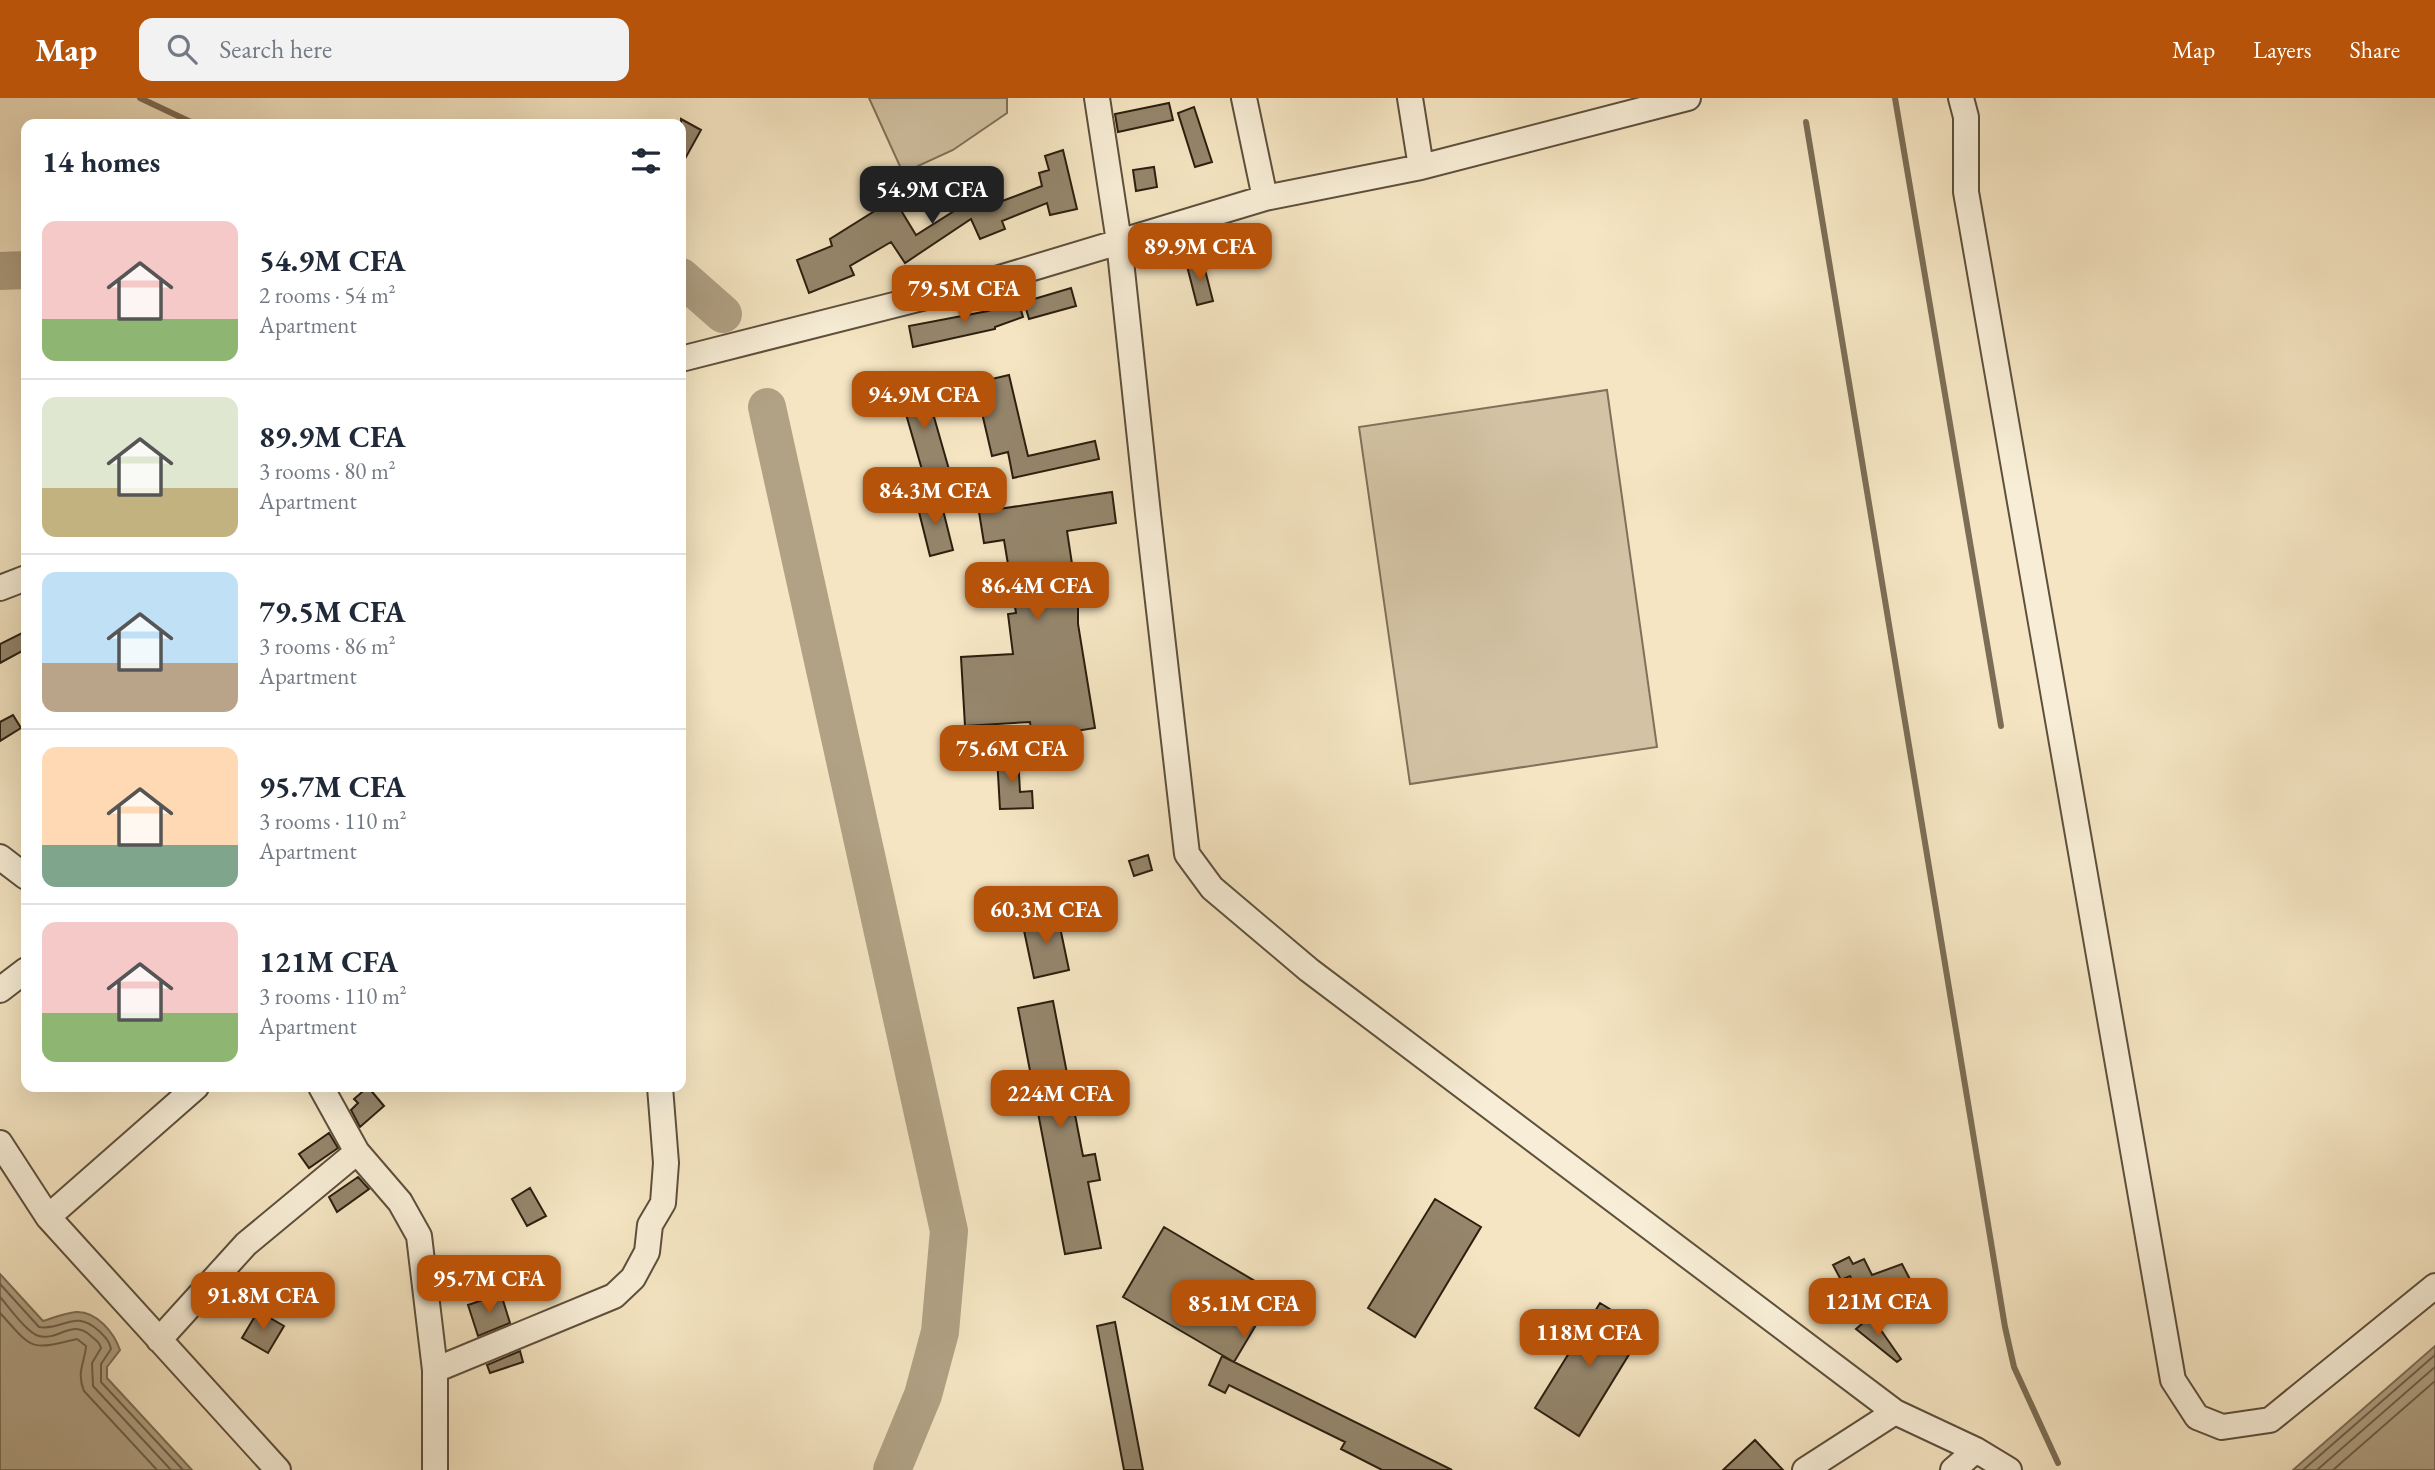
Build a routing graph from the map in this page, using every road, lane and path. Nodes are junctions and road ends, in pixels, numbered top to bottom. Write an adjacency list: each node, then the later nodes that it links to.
1 (1097, 98): 8 (street)
2 (1244, 98): 7 (street)
3 (1410, 98): 6 (street)
4 (1688, 98): 6 (street)
5 (1961, 98): 22 (street)
6 (1421, 167): 7 (street)
7 (1265, 198): 8 (street)
8 (1119, 242): 9 (street); 25 (street)
9 (686, 358)
10 (21, 580): 11 (street)
11 (0, 588)
12 (0, 857): 13 (street)
13 (21, 873)
14 (21, 974): 15 (street)
15 (0, 990)
16 (190, 1092): 21 (street)
17 (324, 1092): 20 (street)
18 (660, 1092): 24 (street)
19 (0, 1143): 21 (street)
20 (357, 1152): 23 (street); 24 (street)
21 (48, 1217): 23 (street)
22 (2435, 1286)
23 (159, 1340): 27 (street)
24 (435, 1370): 28 (street)
25 (1895, 1412): 26 (street); 29 (street)
26 (1976, 1450): 30 (street); 31 (street)
27 (278, 1470)
28 (435, 1470)
29 (1805, 1470)
30 (1953, 1470)
31 (2009, 1470)

